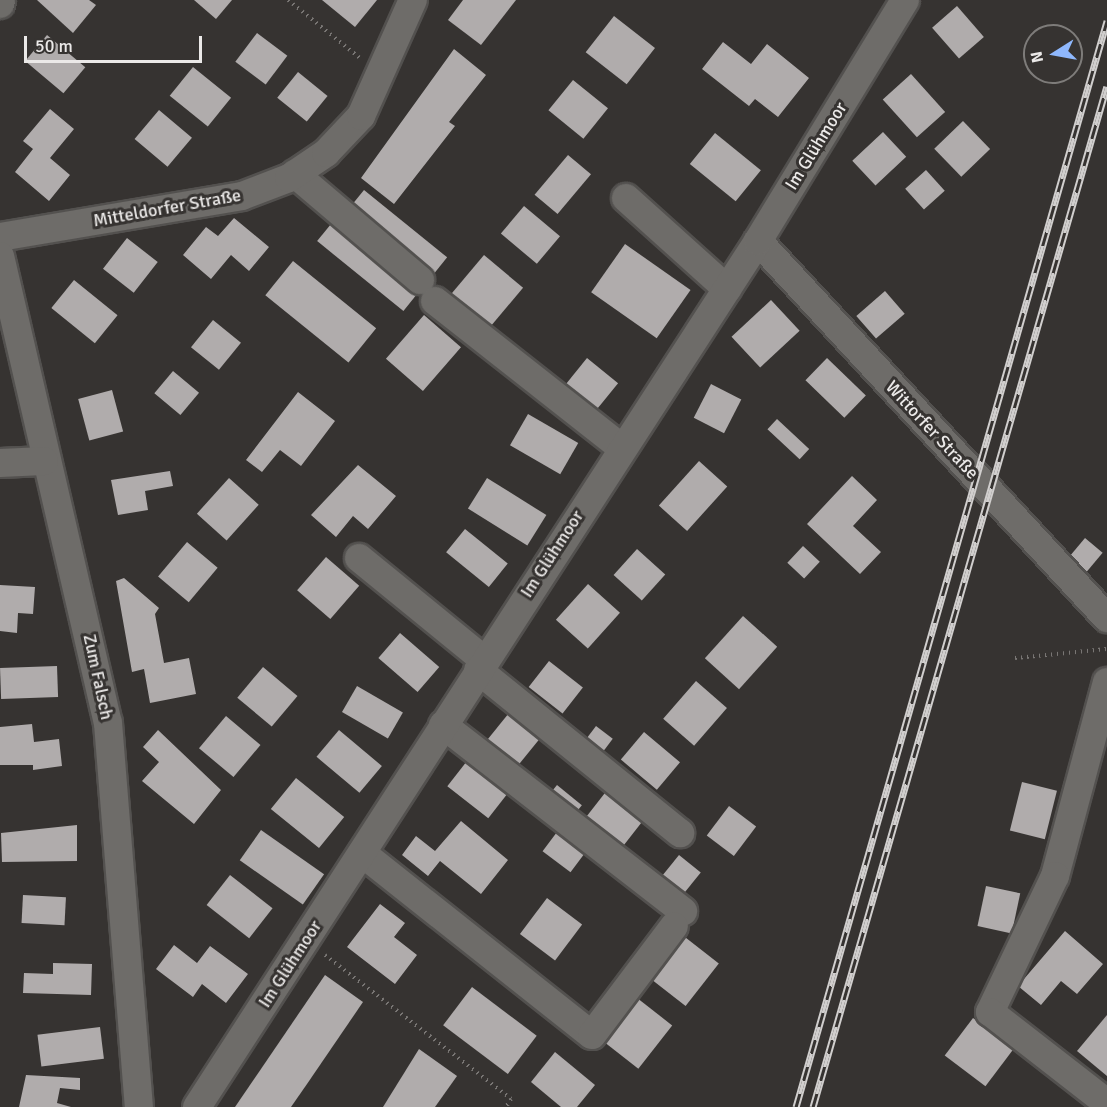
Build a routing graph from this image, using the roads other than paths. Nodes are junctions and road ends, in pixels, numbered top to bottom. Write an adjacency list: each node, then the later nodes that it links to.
1 (413, 0): 3 (street, Mitteldorfer Straße)
2 (905, 0): 6 (street, Im Glühmoor)
3 (295, 174): 5 (street, Mitteldorfer Straße); 9 (street)
4 (626, 198): 8 (street)
5 (0, 237)
6 (758, 241): 8 (street, Im Glühmoor); 13 (street, Wittorfer Straße)
7 (0, 256): 10 (street, Zum Falsch)
8 (727, 289): 9 (street, Im Glühmoor)
9 (622, 448): 14 (street, Im Glühmoor)
10 (44, 461): 11 (street); 20 (street, Zum Falsch)
11 (0, 463)
12 (359, 558): 14 (street)
13 (1107, 618)
14 (481, 665): 16 (street, Im Glühmoor); 17 (street)
15 (1107, 682): 19 (street)
16 (443, 725): 18 (street, Im Glühmoor); 18 (street)
17 (680, 833)
18 (362, 853): 21 (street, Im Glühmoor)
19 (1107, 1103)
20 (139, 1107)
21 (197, 1107)

